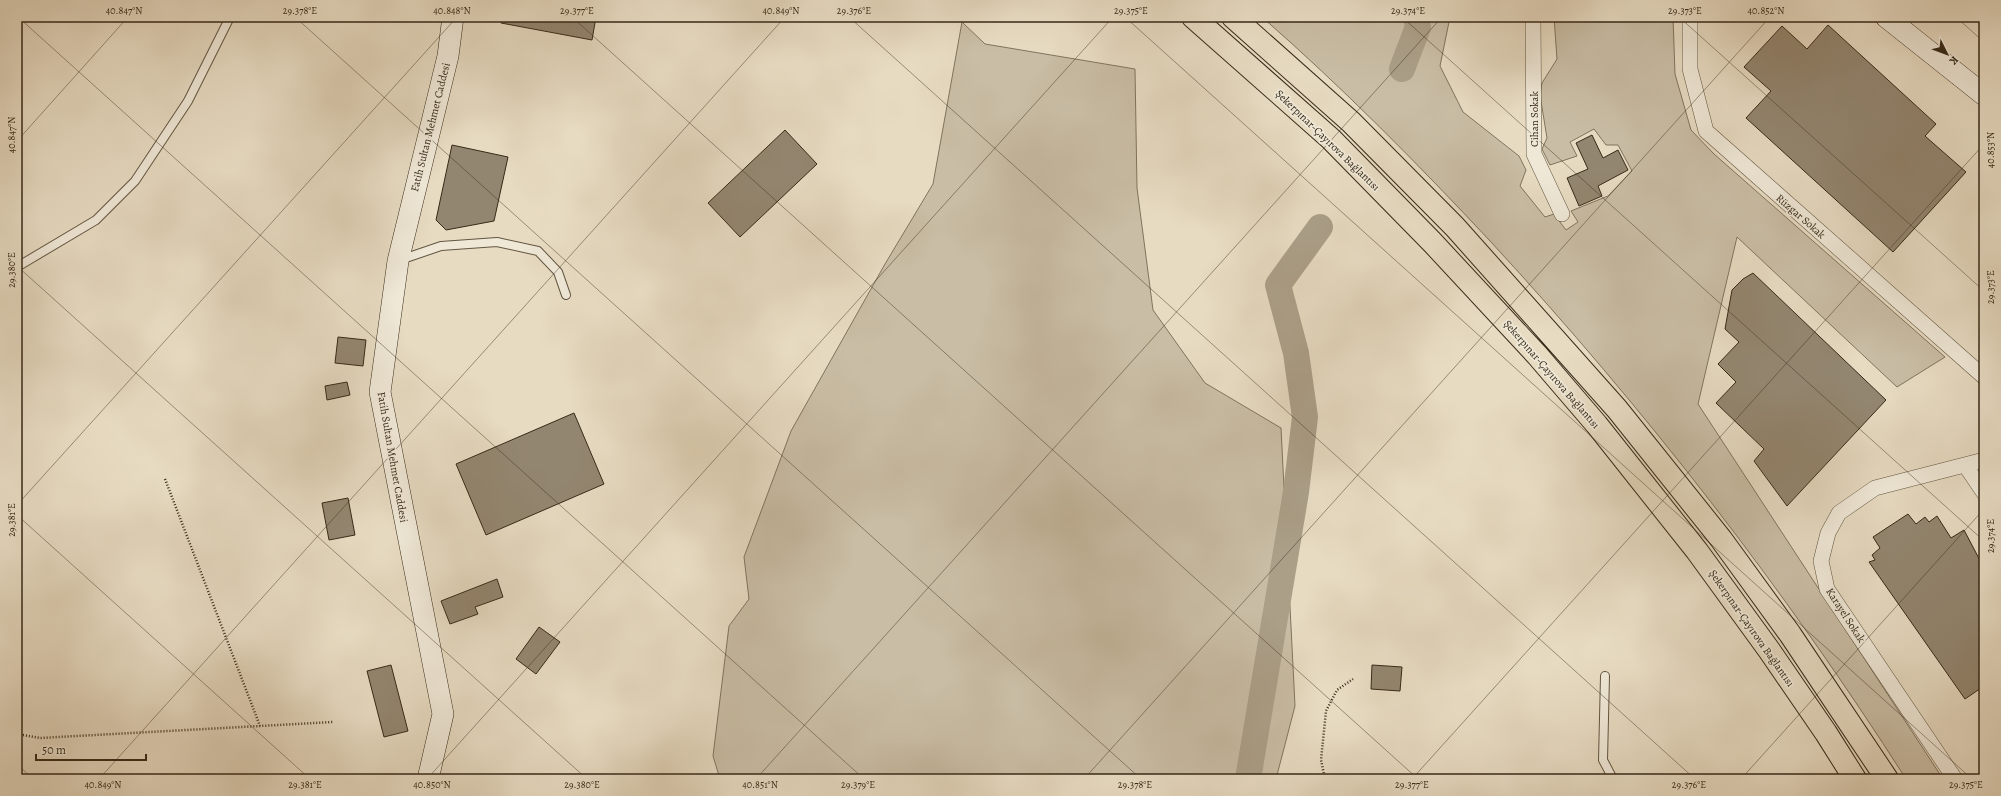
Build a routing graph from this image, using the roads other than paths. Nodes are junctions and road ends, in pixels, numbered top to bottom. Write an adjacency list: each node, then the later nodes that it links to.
1 (230, 17): 11 (lane)
2 (453, 17): 10 (street, Fatih Sultan Mehmet Caddesi)
3 (1193, 17): 20 (highway, Şekerpınar-Çayırova Bağlantısı)
4 (1233, 17): 21 (highway)
5 (1533, 17): 9 (street, Cihan Sokak)
6 (1690, 17): 13 (street, Rüzgar Sokak)
7 (1886, 17): 8 (street)
8 (1984, 95)
9 (1562, 214)
10 (398, 261): 12 (lane); 18 (street, Fatih Sultan Mehmet Caddesi)
11 (17, 268)
12 (566, 295)
13 (1984, 377)
14 (1984, 460): 15 (street, Karayel Sokak)
15 (1964, 465): 16 (street); 22 (street, Karayel Sokak)
16 (1984, 493)
17 (1605, 676): 19 (lane)
18 (428, 779)
19 (1613, 779)
20 (1855, 779)
21 (1887, 779)
22 (1955, 779)

